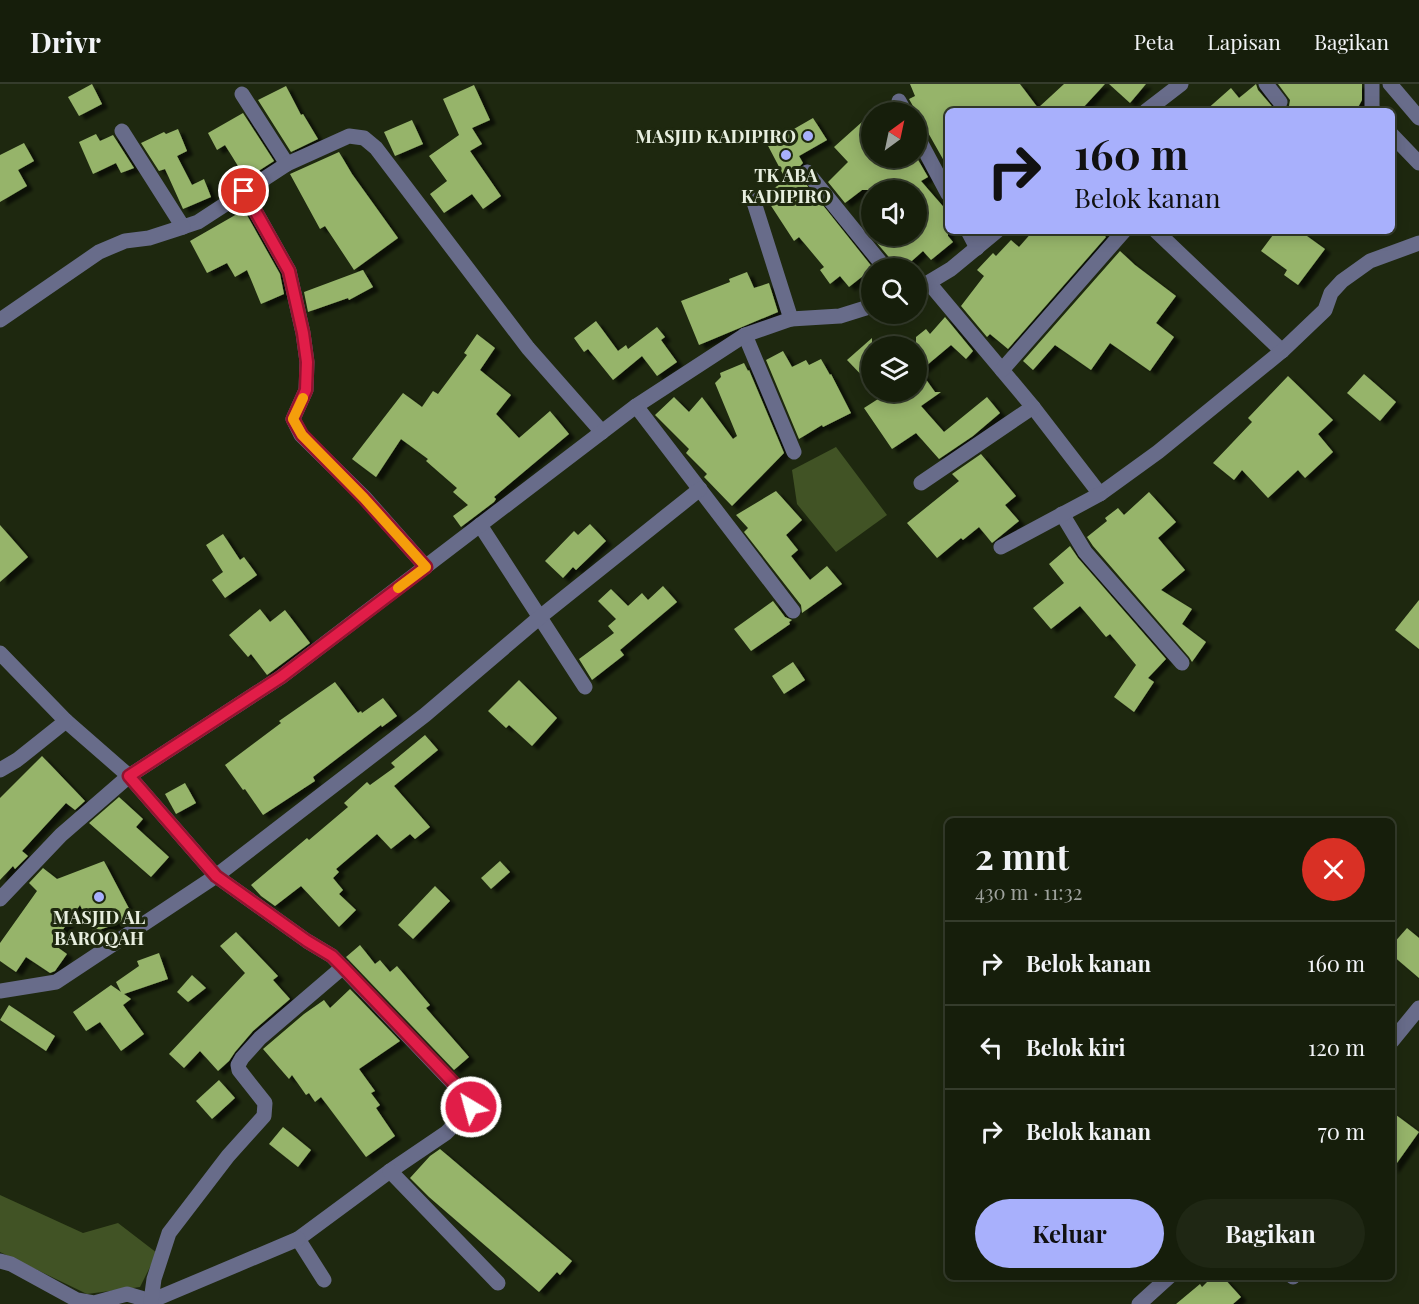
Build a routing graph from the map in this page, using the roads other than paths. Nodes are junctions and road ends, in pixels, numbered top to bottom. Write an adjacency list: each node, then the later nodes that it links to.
1 (1181, 84): 7 (street)
2 (1266, 84): 6 (street)
3 (1372, 84): 8 (street)
4 (1390, 84): 9 (street)
5 (242, 94): 14 (street)
6 (1280, 102)
7 (1150, 108)
8 (1372, 108)
9 (1419, 118)
10 (122, 131): 19 (street)
11 (1395, 138): 13 (street)
12 (927, 155): 16 (street)
13 (1419, 163)
14 (287, 164): 17 (street); 37 (street)
15 (807, 172): 26 (street)
16 (945, 188)
17 (244, 191): 19 (street); 45 (street)
18 (752, 196): 30 (street)
19 (183, 227): 31 (street)
20 (970, 234): 25 (street)
21 (993, 234): 25 (street)
22 (1121, 234): 34 (street)
23 (1159, 234): 33 (street)
24 (1419, 243): 33 (street)
25 (977, 248): 27 (street)
26 (877, 258)
27 (927, 284)
28 (927, 290): 34 (street)
29 (861, 309): 30 (street)
30 (791, 319): 32 (street)
31 (0, 320)
32 (745, 335): 35 (street); 38 (street)
33 (1282, 351): 41 (street)
34 (1002, 370): 36 (street)
35 (636, 406): 37 (street); 40 (street)
36 (1033, 407): 39 (street); 41 (street)
37 (602, 432): 43 (street)
38 (794, 452)
39 (921, 483)
40 (700, 489): 46 (street); 47 (street)
41 (1100, 494): 42 (street)
42 (1062, 514): 44 (street); 49 (street)
43 (480, 525): 45 (street); 47 (street)
44 (1001, 547)
45 (426, 567): 53 (street)
46 (793, 611)
47 (540, 617): 50 (street); 54 (street)
48 (0, 653): 51 (street)
49 (1182, 663)
50 (585, 687)
51 (66, 721): 52 (street); 53 (street)
52 (0, 770)
53 (129, 776): 54 (street); 55 (street)
54 (216, 876): 56 (street); 57 (street)
55 (0, 899)
56 (337, 962): 60 (street); 66 (street)
57 (0, 991)
58 (1419, 1008): 59 (street)
59 (1395, 1037)
60 (390, 1170): 61 (street); 65 (street)
61 (298, 1239): 63 (street); 66 (street)
62 (0, 1261): 66 (street)
63 (324, 1280)
64 (1166, 1280): 67 (street)
65 (498, 1283)
66 (151, 1301)
67 (1139, 1304)

